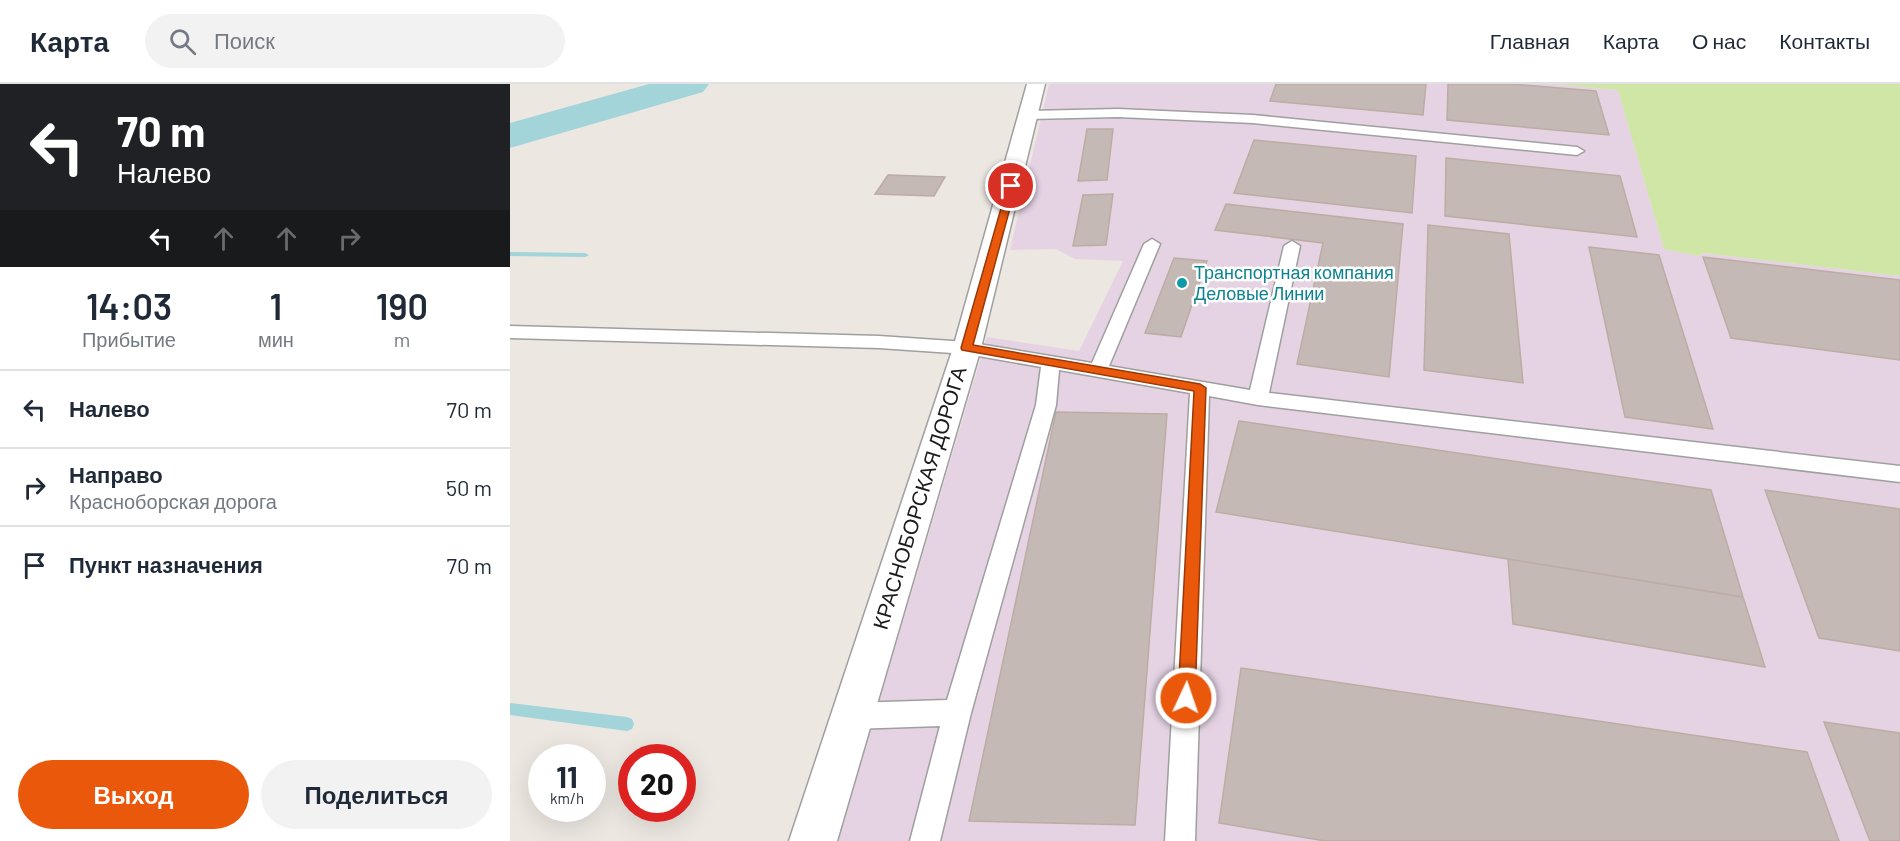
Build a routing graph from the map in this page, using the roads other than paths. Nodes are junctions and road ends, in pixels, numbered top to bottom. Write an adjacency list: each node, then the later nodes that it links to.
1 (1036, 84): 2 (street, КРАСНОБОРСКАЯ ДОРОГА)
2 (1029, 115): 3 (lane); 7 (street, КРАСНОБОРСКАЯ ДОРОГА)
3 (1577, 151)
4 (1152, 244): 9 (lane)
5 (1292, 246): 11 (lane)
6 (510, 333): 7 (lane)
7 (967, 348): 8 (lane); 14 (street, КРАСНОБОРСКАЯ ДОРОГА)
8 (1051, 362): 9 (lane); 13 (lane)
9 (1098, 370): 10 (lane)
10 (1200, 388): 11 (lane); 17 (lane)
11 (1258, 398): 12 (lane)
12 (1900, 474)
13 (957, 713): 14 (lane); 16 (lane)
14 (852, 716): 15 (street, КРАСНОБОРСКАЯ ДОРОГА)
15 (813, 841)
16 (925, 841)
17 (1180, 841)

